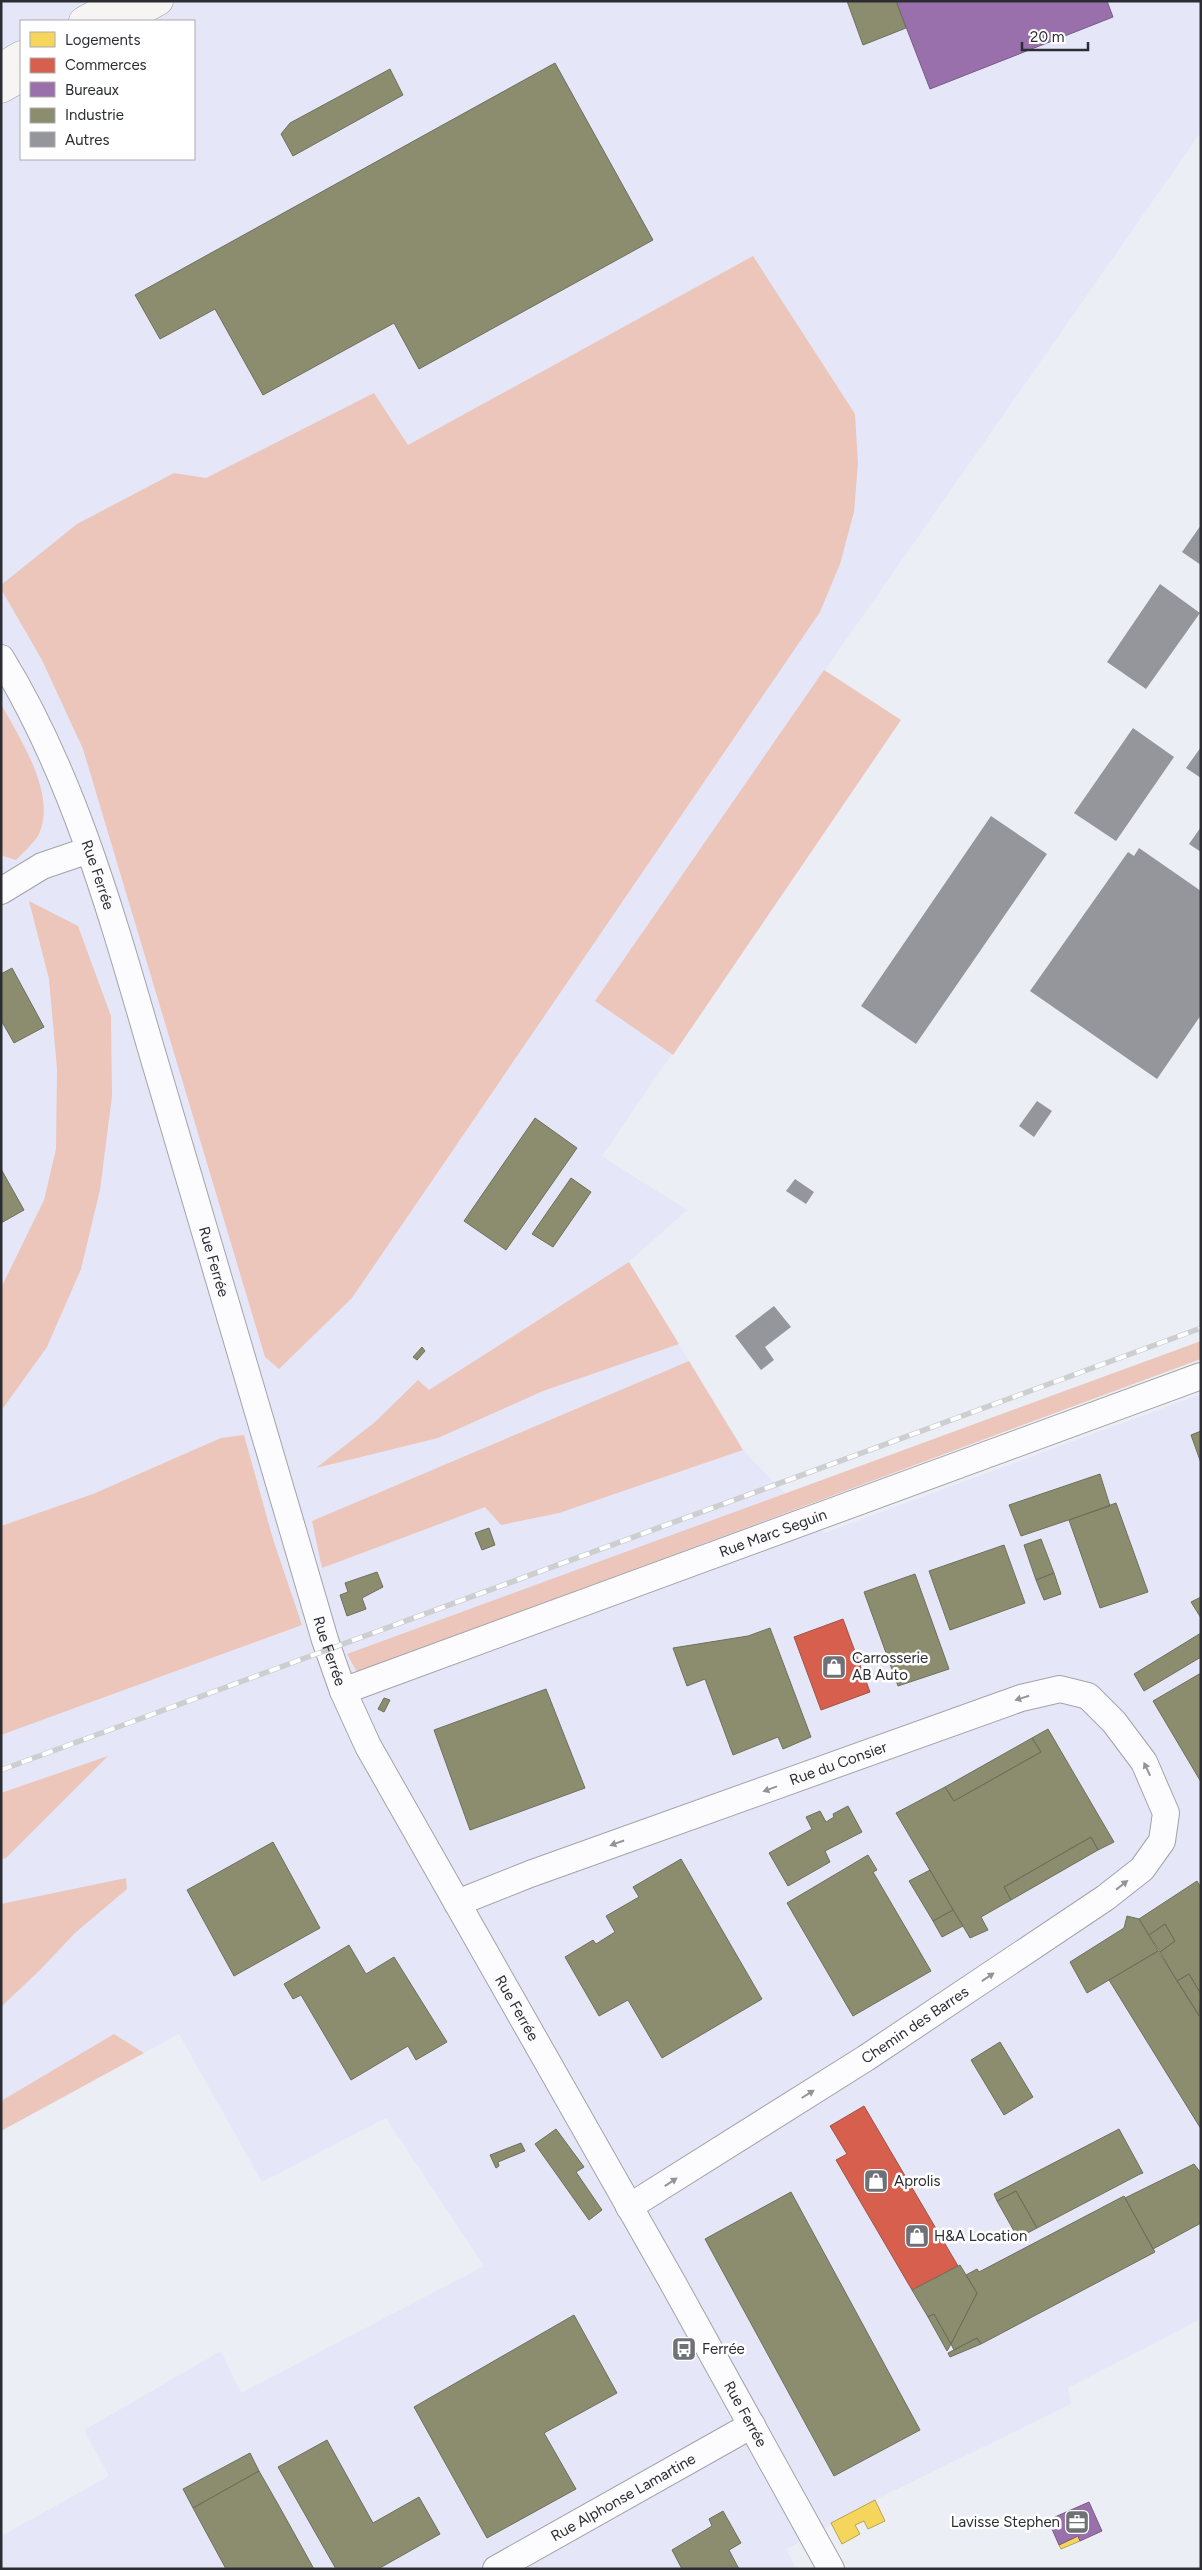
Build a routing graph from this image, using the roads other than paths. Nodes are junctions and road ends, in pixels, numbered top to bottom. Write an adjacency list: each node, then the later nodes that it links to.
1 (119, 1): 3 (main road)
2 (159, 1): 4 (main road)
3 (85, 20)
4 (125, 20)
5 (20, 57): 6 (main road)
6 (1, 67)
7 (20, 79): 8 (main road)
8 (1, 89)
9 (1, 658): 10 (street, Rue Ferrée)
10 (89, 850): 11 (street); 13 (street, Rue Ferrée)
11 (1, 890)
12 (1201, 1376): 13 (street, Rue Marc Seguin)
13 (343, 1691): 15 (street, Rue Ferrée)
14 (1166, 1813): 15 (street, Rue du Consier, one-way to 15); 16 (street, Chemin des Barres, one-way to 14)
15 (457, 1903): 16 (street, Rue Ferrée)
16 (629, 2207): 17 (street, Rue Ferrée)
17 (752, 2425): 18 (street, Rue Alphonse Lamartine); 19 (street, Rue Ferrée)
18 (496, 2569)
19 (831, 2569)

